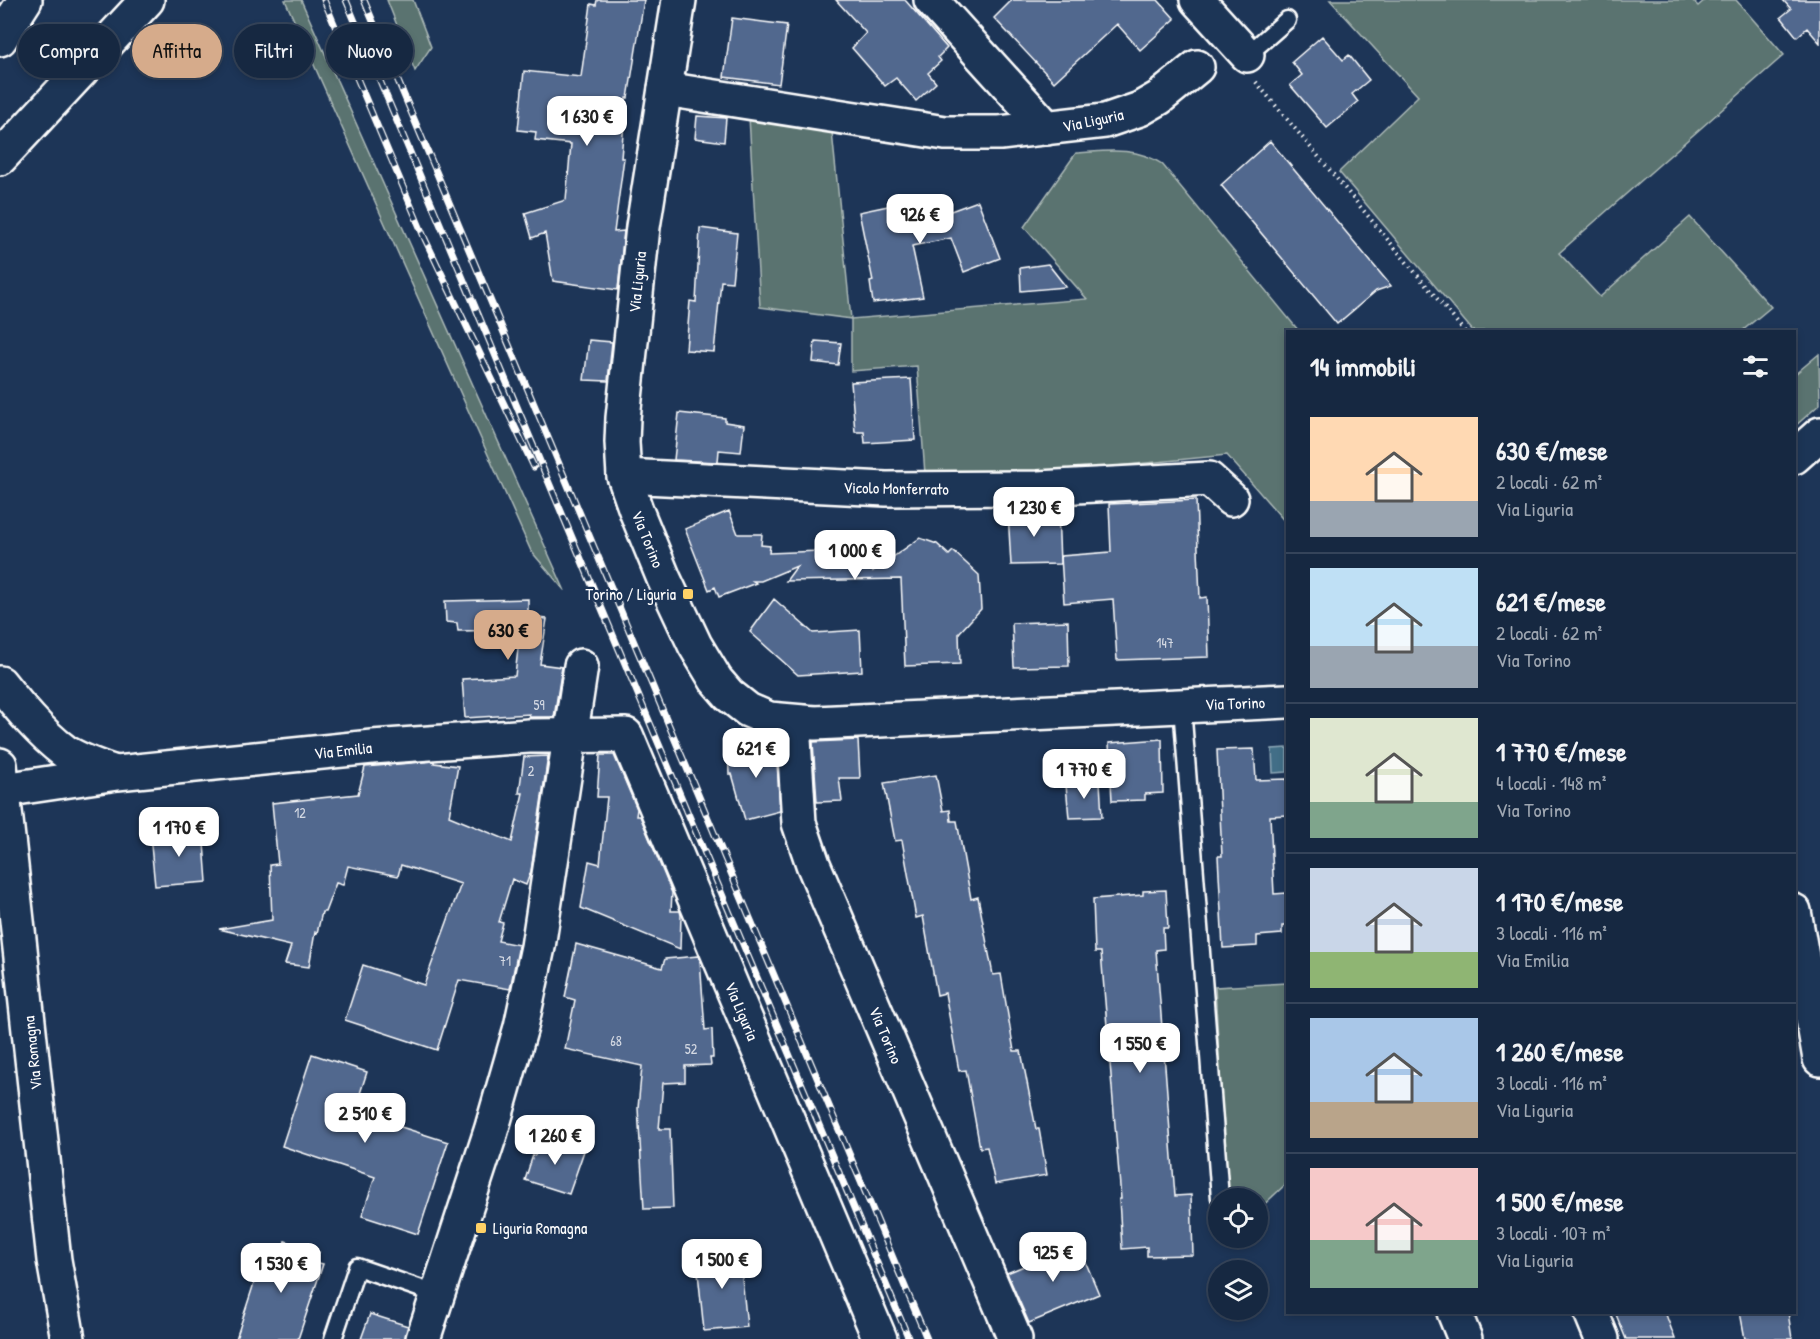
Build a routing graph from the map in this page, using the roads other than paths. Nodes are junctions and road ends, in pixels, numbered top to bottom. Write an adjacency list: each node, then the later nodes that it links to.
1 (25, 0): 7 (street)
2 (147, 0): 12 (street)
3 (679, 0): 10 (street, Via Liguria)
4 (931, 0): 11 (street, Via Liguria)
5 (1197, 0): 8 (street)
6 (1287, 20): 8 (lane)
7 (0, 39)
8 (1248, 65)
9 (1197, 68): 11 (street, Via Liguria)
10 (665, 88): 11 (street, Via Liguria); 15 (street, Via Liguria)
11 (1047, 129)
12 (0, 158)
13 (1820, 434): 14 (street)
14 (1796, 455)
15 (624, 476): 16 (street, Vicolo Monferrato); 21 (street, Via Torino)
16 (1231, 499)
17 (581, 666): 22 (street)
18 (0, 683): 23 (street, Via Emilia)
19 (1286, 701): 20 (street, Via Torino)
20 (1182, 705): 21 (street, Via Torino); 30 (lane, Via Torino)
21 (793, 722): 38 (street, Via Torino)
22 (570, 735): 23 (street, Via Emilia); 31 (street); 37 (street, Via Liguria)
23 (117, 773): 24 (street, Via Emilia)
24 (1, 782): 27 (street, Via Romagna)
25 (0, 908): 27 (street)
26 (1796, 936): 28 (street)
27 (21, 950): 34 (street, Via Romagna)
28 (1802, 1009): 29 (street)
29 (1820, 1059)
30 (1219, 1188)
31 (439, 1295): 35 (lane); 36 (street)
32 (1455, 1314): 39 (street)
33 (1593, 1314): 40 (street)
34 (68, 1339)
35 (333, 1339)
36 (423, 1339)
37 (880, 1339)
38 (1015, 1339)
39 (1465, 1339)
40 (1602, 1339)

